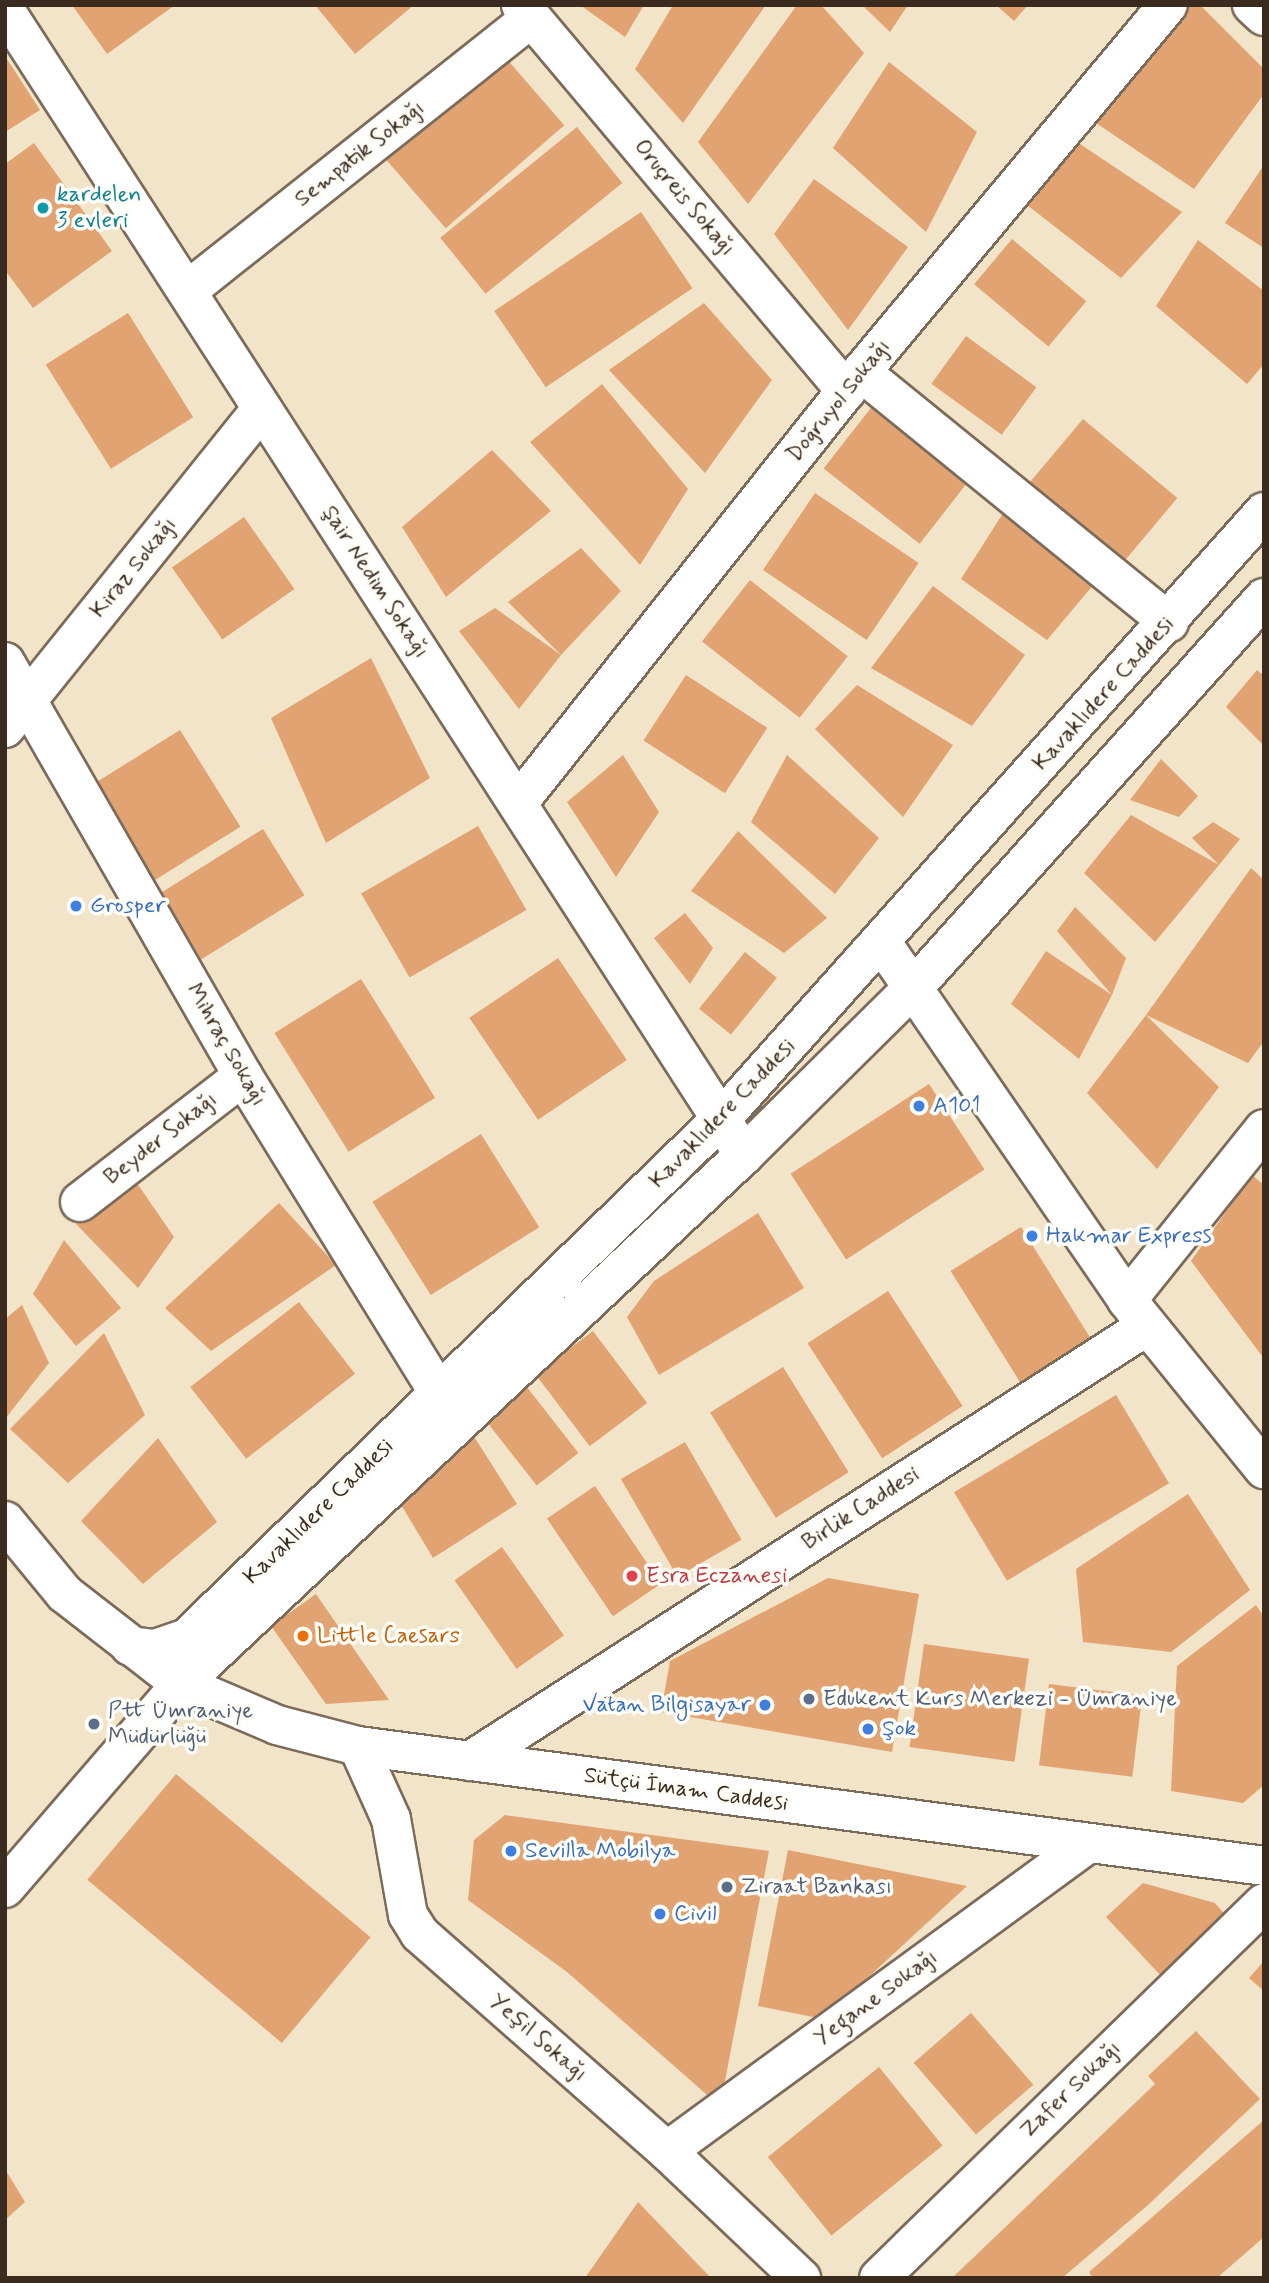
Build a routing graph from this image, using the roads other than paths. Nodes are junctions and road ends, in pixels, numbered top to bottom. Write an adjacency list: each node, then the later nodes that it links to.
1 (1168, 5): 7 (street, Doğruyol Sokağı)
2 (1252, 5): 5 (street)
3 (5, 10): 6 (street, Şair Nedim Sokağı)
4 (526, 11): 6 (street, Sempatik Sokağı); 7 (street, Oruçreis Sokağı)
5 (1264, 16)
6 (188, 290): 8 (street, Şair Nedim Sokağı)
7 (854, 381): 11 (street, Oruçreis Sokağı); 14 (street, Doğruyol Sokağı)
8 (262, 408): 13 (street, Kiraz Sokağı); 14 (street, Şair Nedim Sokağı)
9 (1264, 512): 11 (street, Kavaklıdere Caddesi)
10 (1264, 598): 16 (street, Kavaklıdere Caddesi)
11 (1169, 622): 15 (street, Kavaklıdere Caddesi)
12 (5, 662): 13 (street, Mihraç Sokağı)
13 (16, 714): 17 (street, Mihraç Sokağı)
14 (518, 803): 18 (street, Şair Nedim Sokağı)
15 (882, 943): 16 (street); 18 (street, Kavaklıdere Caddesi)
16 (915, 986): 20 (street, Kavaklıdere Caddesi); 22 (street)
17 (243, 1076): 21 (street, Beyder Sokağı); 23 (street, Mihraç Sokağı)
18 (722, 1118): 20 (street, Şair Nedim Sokağı); 23 (street, Kavaklıdere Caddesi)
19 (1264, 1129): 22 (street, Birlik Caddesi)
20 (744, 1155): 23 (street, Kavaklıdere Caddesi)
21 (80, 1202)
22 (1137, 1313): 24 (street); 29 (street, Birlik Caddesi)
23 (451, 1407): 26 (street, Kavaklıdere Caddesi); 27 (street, Kavaklıdere Caddesi)
24 (1264, 1469)
25 (5, 1521): 26 (street, Sütçü İmam Caddesi)
26 (130, 1646): 27 (street, Sütçü İmam Caddesi)
27 (181, 1684): 28 (street, Sütçü İmam Caddesi); 32 (street, Kavaklıdere Caddesi)
28 (358, 1746): 29 (street, Sütçü İmam Caddesi); 34 (street, Yeşil Sokağı)
29 (470, 1761): 30 (street, Sütçü İmam Caddesi)
30 (1086, 1844): 31 (street, Sütçü İmam Caddesi); 34 (street, Yegane Sokağı)
31 (1264, 1866)
32 (5, 1888)
33 (1264, 1903): 36 (street, Zafer Sokağı)
34 (667, 2151): 35 (street, Yeşil Sokağı)
35 (801, 2278)
36 (878, 2278)

